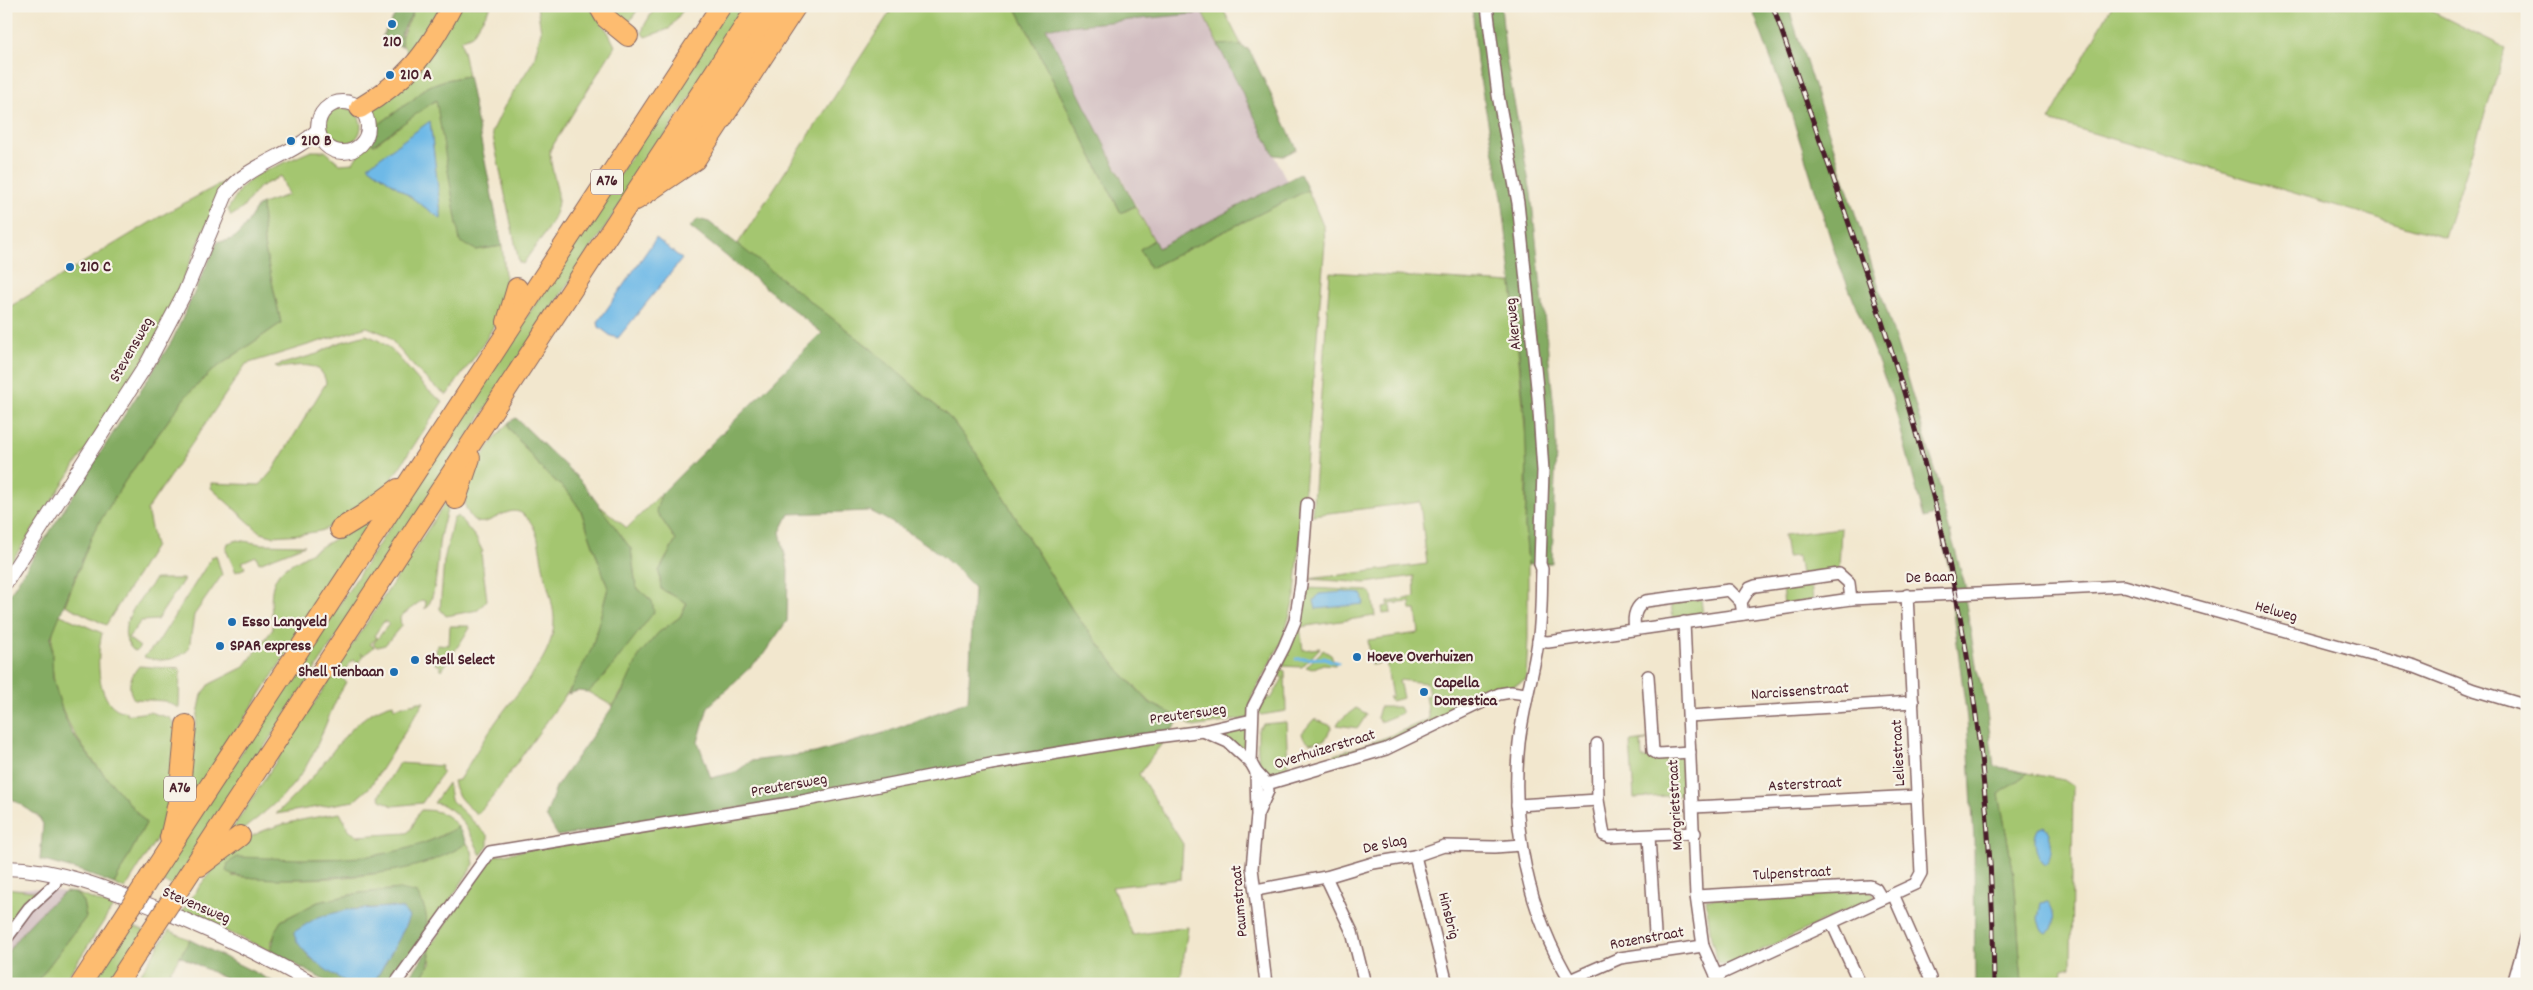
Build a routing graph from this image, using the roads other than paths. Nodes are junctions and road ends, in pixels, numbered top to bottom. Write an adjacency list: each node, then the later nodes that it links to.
1 (452, 6): 9 (highway)
2 (599, 6): 8 (highway)
3 (721, 6): 16 (highway, A76)
4 (758, 6): 14 (highway, A76)
5 (774, 6): 13 (highway, A76)
6 (796, 6): 13 (highway, A76)
7 (1488, 6): 30 (street, Akerweg)
8 (628, 36)
9 (360, 108): 10 (street); 11 (street)
10 (318, 130): 11 (street); 12 (street, Stevensweg)
11 (324, 144): 12 (street, Stevensweg)
12 (291, 151): 22 (street, Stevensweg)
13 (666, 181): 14 (highway, A76)
14 (630, 204): 17 (highway, A76)
15 (517, 288): 16 (highway, A76)
16 (501, 343): 18 (highway, A76)
17 (478, 432): 19 (highway, A76); 59 (highway, A76)
18 (412, 478): 21 (highway, A76); 52 (highway, A76)
19 (456, 499)
20 (1307, 504): 36 (street, Overhuizerstraat)
21 (340, 529)
22 (6, 582)
23 (2010, 591): 24 (street, De Baan); 34 (street, Helweg)
24 (1907, 594): 25 (street, De Baan); 33 (street, Leliestraat)
25 (1851, 599): 26 (street); 27 (street, De Baan)
26 (1741, 602): 27 (street); 29 (street)
27 (1742, 614): 28 (street, De Baan)
28 (1684, 622): 29 (street, De Baan); 35 (street, Margrietstraat)
29 (1635, 629): 30 (street, De Baan)
30 (1538, 641): 32 (street, Akerweg)
31 (1648, 676): 40 (street)
32 (1526, 694): 42 (street, Overhuizerstraat); 45 (street, Akerweg)
33 (1913, 702): 35 (street, Narcissenstraat); 43 (street, Leliestraat)
34 (2527, 706)
35 (1689, 716): 40 (street, Margrietstraat)
36 (1252, 720): 38 (street, Preutersweg); 41 (street, Overhuizerstraat)
37 (186, 725): 52 (highway, A76)
38 (1203, 731): 41 (street); 73 (street, Preutersweg)
39 (1598, 744): 44 (street)
40 (1690, 752): 46 (street, Margrietstraat)
41 (1254, 767): 42 (street, Overhuizerstraat); 47 (street, Paumstraat)
42 (1267, 784): 47 (street, Paumstraat)
43 (1918, 796): 46 (street, Asterstraat); 62 (street, Leliestraat)
44 (1598, 800): 45 (street); 50 (street)
45 (1518, 806): 51 (street, Akerweg)
46 (1693, 807): 48 (street, Margrietstraat)
47 (1257, 815): 60 (street, Paumstraat)
48 (1695, 833): 50 (street); 61 (street, Margrietstraat)
49 (240, 836): 59 (highway, A76)
50 (1649, 836): 64 (street)
51 (1521, 845): 53 (street, De Slag); 69 (street, Akerweg)
52 (167, 852): 70 (highway, A76, bridge)
53 (1415, 856): 58 (street, De Slag); 76 (street, Hinsbrig)
54 (6, 868): 55 (street, Stevensweg)
55 (34, 871): 56 (street, Stevensweg); 57 (street, Stevensweg)
56 (6, 872)
57 (58, 874): 66 (street); 72 (street, Stevensweg)
58 (1326, 877): 60 (street, De Slag); 75 (street)
59 (184, 882): 71 (highway, A76, bridge)
60 (1256, 890): 74 (street, Paumstraat)
61 (1696, 896): 62 (street, Tulpenstraat); 67 (street, Margrietstraat)
62 (1888, 897): 63 (street); 78 (street)
63 (1832, 923): 68 (street); 77 (street)
64 (1655, 934)
65 (2527, 935): 79 (street)
66 (6, 939)
67 (1703, 946): 68 (street, Margrietstraat); 69 (street, Rozenstraat)
68 (1718, 980)
69 (1571, 982)
70 (81, 984)
71 (117, 984)
72 (314, 984)
73 (395, 984)
74 (1266, 984)
75 (1365, 984)
76 (1448, 984)
77 (1860, 984)
78 (1929, 984)
79 (2513, 984)

